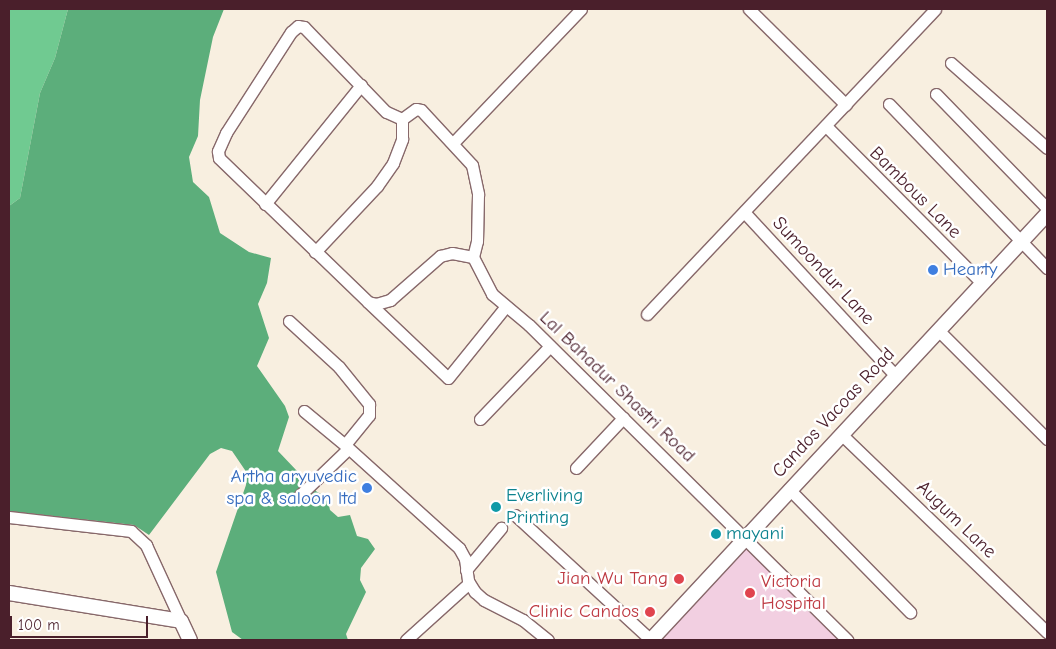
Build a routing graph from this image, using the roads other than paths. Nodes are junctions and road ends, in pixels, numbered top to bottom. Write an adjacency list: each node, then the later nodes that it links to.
1 (581, 9): 11 (street)
2 (935, 9): 8 (street)
3 (755, 11): 8 (street)
4 (951, 63): 12 (street)
5 (361, 85): 9 (street); 13 (street); 13 (street)
6 (936, 94): 14 (street)
7 (889, 104): 17 (street)
8 (846, 105): 10 (street)
9 (402, 119): 11 (street); 18 (street)
10 (826, 126): 15 (street); 21 (street, Bambous Lane)
11 (453, 143): 19 (street)
12 (1047, 148)
13 (265, 204): 18 (street)
14 (1047, 208)
15 (745, 213): 24 (street); 28 (street, Sumoondur Lane)
16 (1047, 214): 17 (main road, Candos Vacoas Road)
17 (1020, 242): 20 (street); 21 (main road, Candos Vacoas Road)
18 (315, 252): 22 (street)
19 (473, 257): 22 (street); 23 (street, Lal Bahadur Shastri Road)
20 (1047, 268)
21 (982, 283): 26 (main road, Candos Vacoas Road)
22 (368, 302): 23 (street)
23 (506, 306): 27 (street, Lal Bahadur Shastri Road)
24 (646, 314)
25 (289, 321): 34 (street)
26 (939, 331): 28 (main road, Candos Vacoas Road); 33 (street)
27 (550, 346): 30 (street, Lal Bahadur Shastri Road); 31 (street)
28 (895, 374): 32 (main road, Candos Vacoas Road)
29 (304, 411): 34 (street)
30 (623, 418): 35 (street); 41 (street, Lal Bahadur Shastri Road)
31 (480, 420)
32 (841, 434): 36 (main road, Candos Vacoas Road); 47 (street, Augum Lane)
33 (1047, 439)
34 (346, 447): 37 (street); 42 (street)
35 (576, 468)
36 (790, 489): 41 (main road, Candos Vacoas Road); 45 (street)
37 (300, 495)
38 (515, 515): 51 (street)
39 (9, 517): 46 (street)
40 (500, 528): 42 (street)
41 (745, 537): 51 (main road, Candos Vacoas Road); 52 (street, Lal Bahadur Shastri Road)
42 (466, 570): 43 (street)
43 (469, 583): 49 (street); 50 (street)
44 (9, 593): 46 (main road)
45 (910, 612)
46 (181, 621): 48 (main road)
47 (1047, 632)
48 (188, 639)
49 (406, 640)
50 (548, 640)
51 (651, 640)
52 (847, 640)

